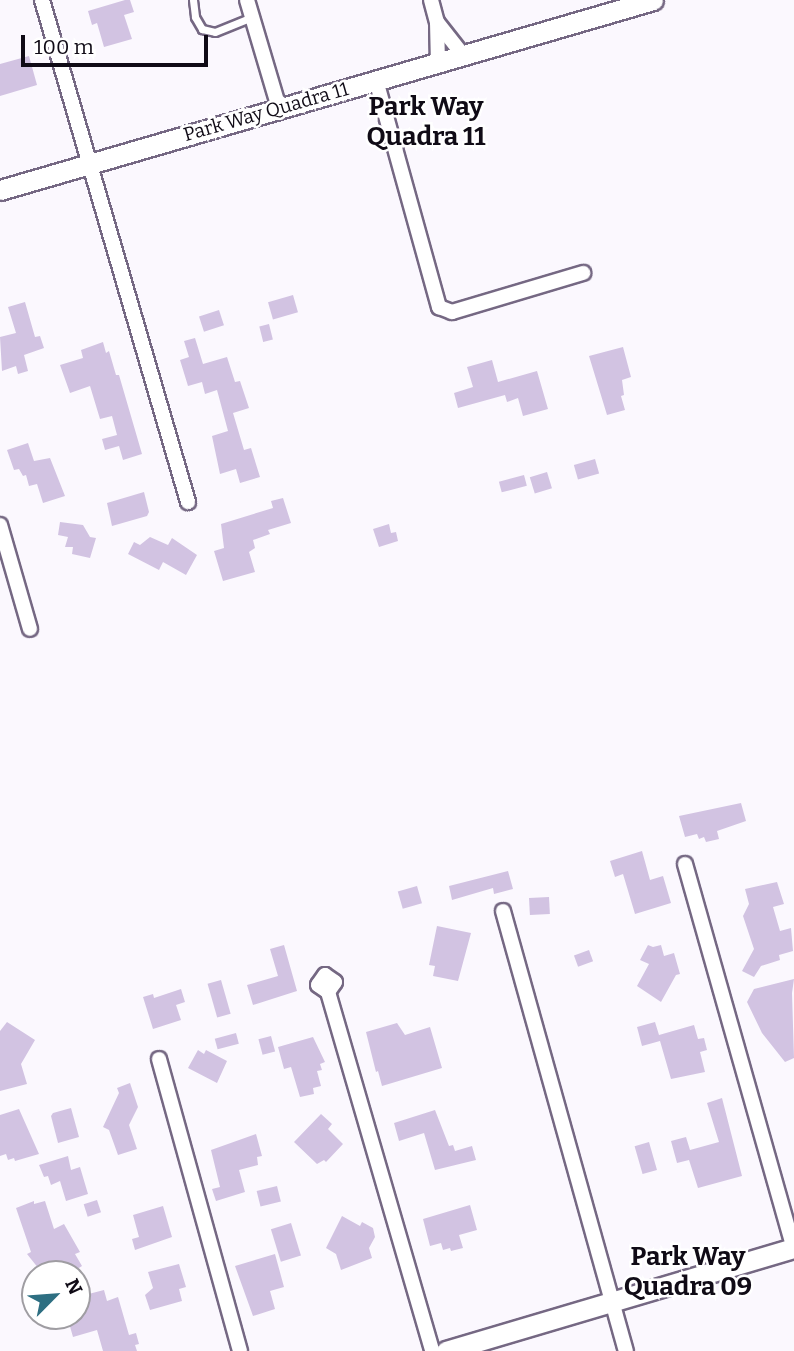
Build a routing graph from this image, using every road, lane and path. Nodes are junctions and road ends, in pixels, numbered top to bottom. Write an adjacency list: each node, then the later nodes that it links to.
1 (42, 0): 12 (street)
2 (193, 0): 6 (lane)
3 (247, 0): 6 (street)
4 (431, 0): 7 (street)
5 (653, 0): 8 (street, Park Way Quadra 11)
6 (250, 18): 11 (street)
7 (437, 22): 8 (street); 9 (street)
8 (463, 55): 9 (street, Park Way Quadra 11)
9 (438, 62): 10 (street, Park Way Quadra 11)
10 (376, 80): 11 (street, Park Way Quadra 11); 14 (street)
11 (279, 108): 12 (street, Park Way Quadra 11)
12 (89, 163): 13 (street, Park Way Quadra 11); 15 (street)
13 (0, 190)
14 (583, 273)
15 (188, 502)
16 (0, 525): 17 (street)
17 (30, 629)
18 (685, 864): 22 (street)
19 (503, 911): 23 (street)
20 (328, 992): 25 (street)
21 (159, 1059): 24 (street)
22 (792, 1252): 23 (street)
23 (611, 1302): 26 (street); 27 (street)
24 (240, 1351)
25 (432, 1351)
26 (446, 1351)
27 (626, 1351)

